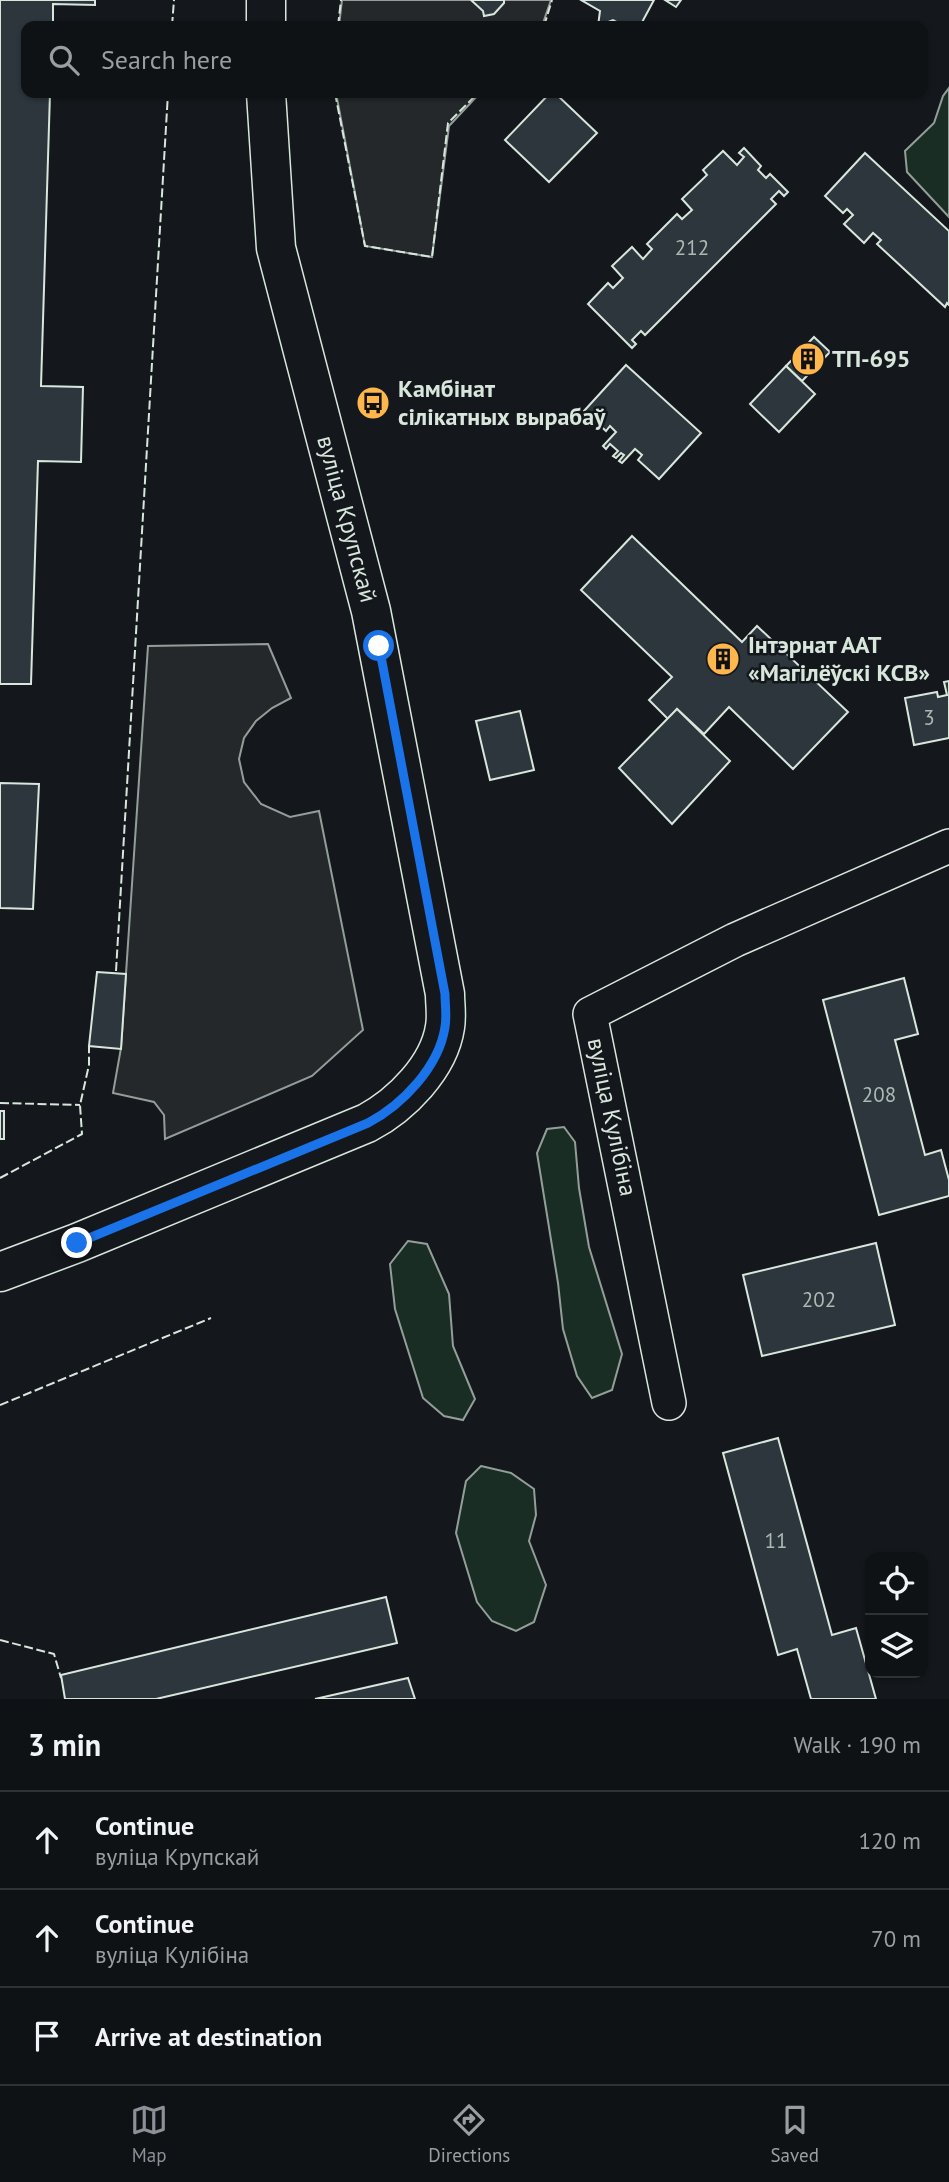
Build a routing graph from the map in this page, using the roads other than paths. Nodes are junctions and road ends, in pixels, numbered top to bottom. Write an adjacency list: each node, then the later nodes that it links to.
1 (266, 0): 2 (main road)
2 (266, 21)
3 (266, 98): 5 (main road, вуліца Крупскай)
4 (949, 846): 6 (street, вуліца Кулібіна)
5 (0, 1272)
6 (669, 1403)

